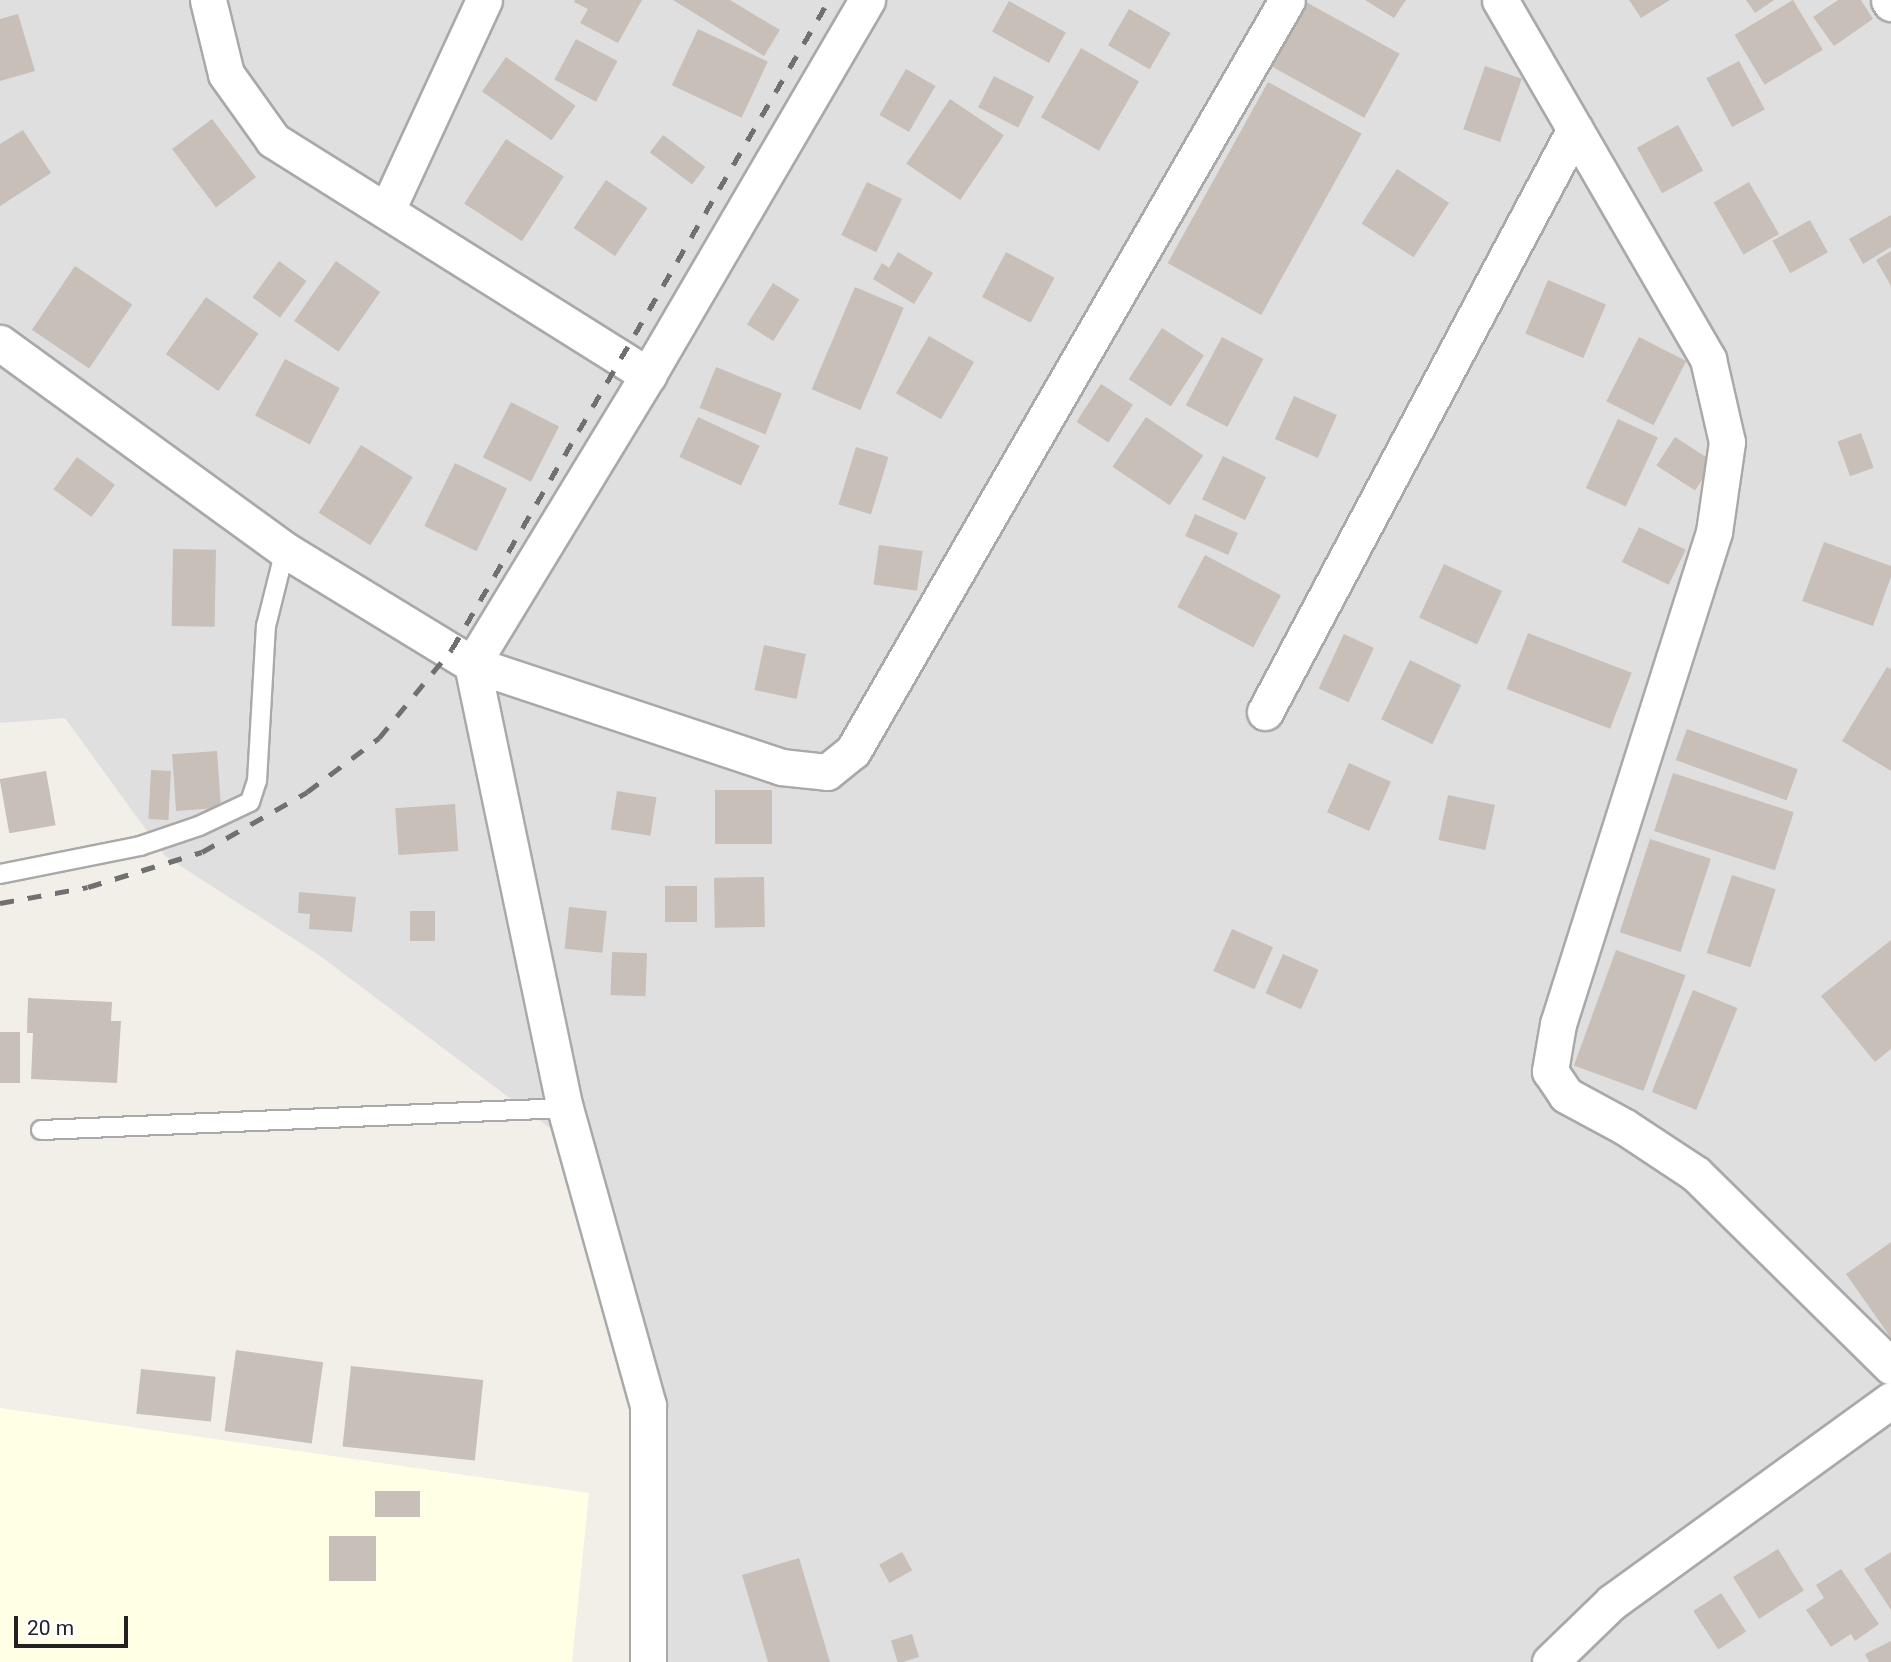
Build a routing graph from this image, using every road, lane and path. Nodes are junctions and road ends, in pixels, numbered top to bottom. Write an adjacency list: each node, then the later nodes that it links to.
1 (208, 0): 7 (street)
2 (484, 0): 7 (street)
3 (867, 0): 9 (street)
4 (1287, 0): 11 (street)
5 (1500, 0): 6 (street)
6 (1575, 130): 12 (street); 16 (street)
7 (387, 210): 9 (street)
8 (0, 343): 10 (street)
9 (648, 375): 11 (street)
10 (285, 550): 11 (street); 13 (lane)
11 (471, 664): 14 (street)
12 (1265, 712)
13 (0, 874)
14 (565, 1108): 15 (lane); 18 (street)
15 (41, 1130)
16 (1891, 1366)
17 (1891, 1400): 19 (street)
18 (648, 1662)
19 (1550, 1662)

